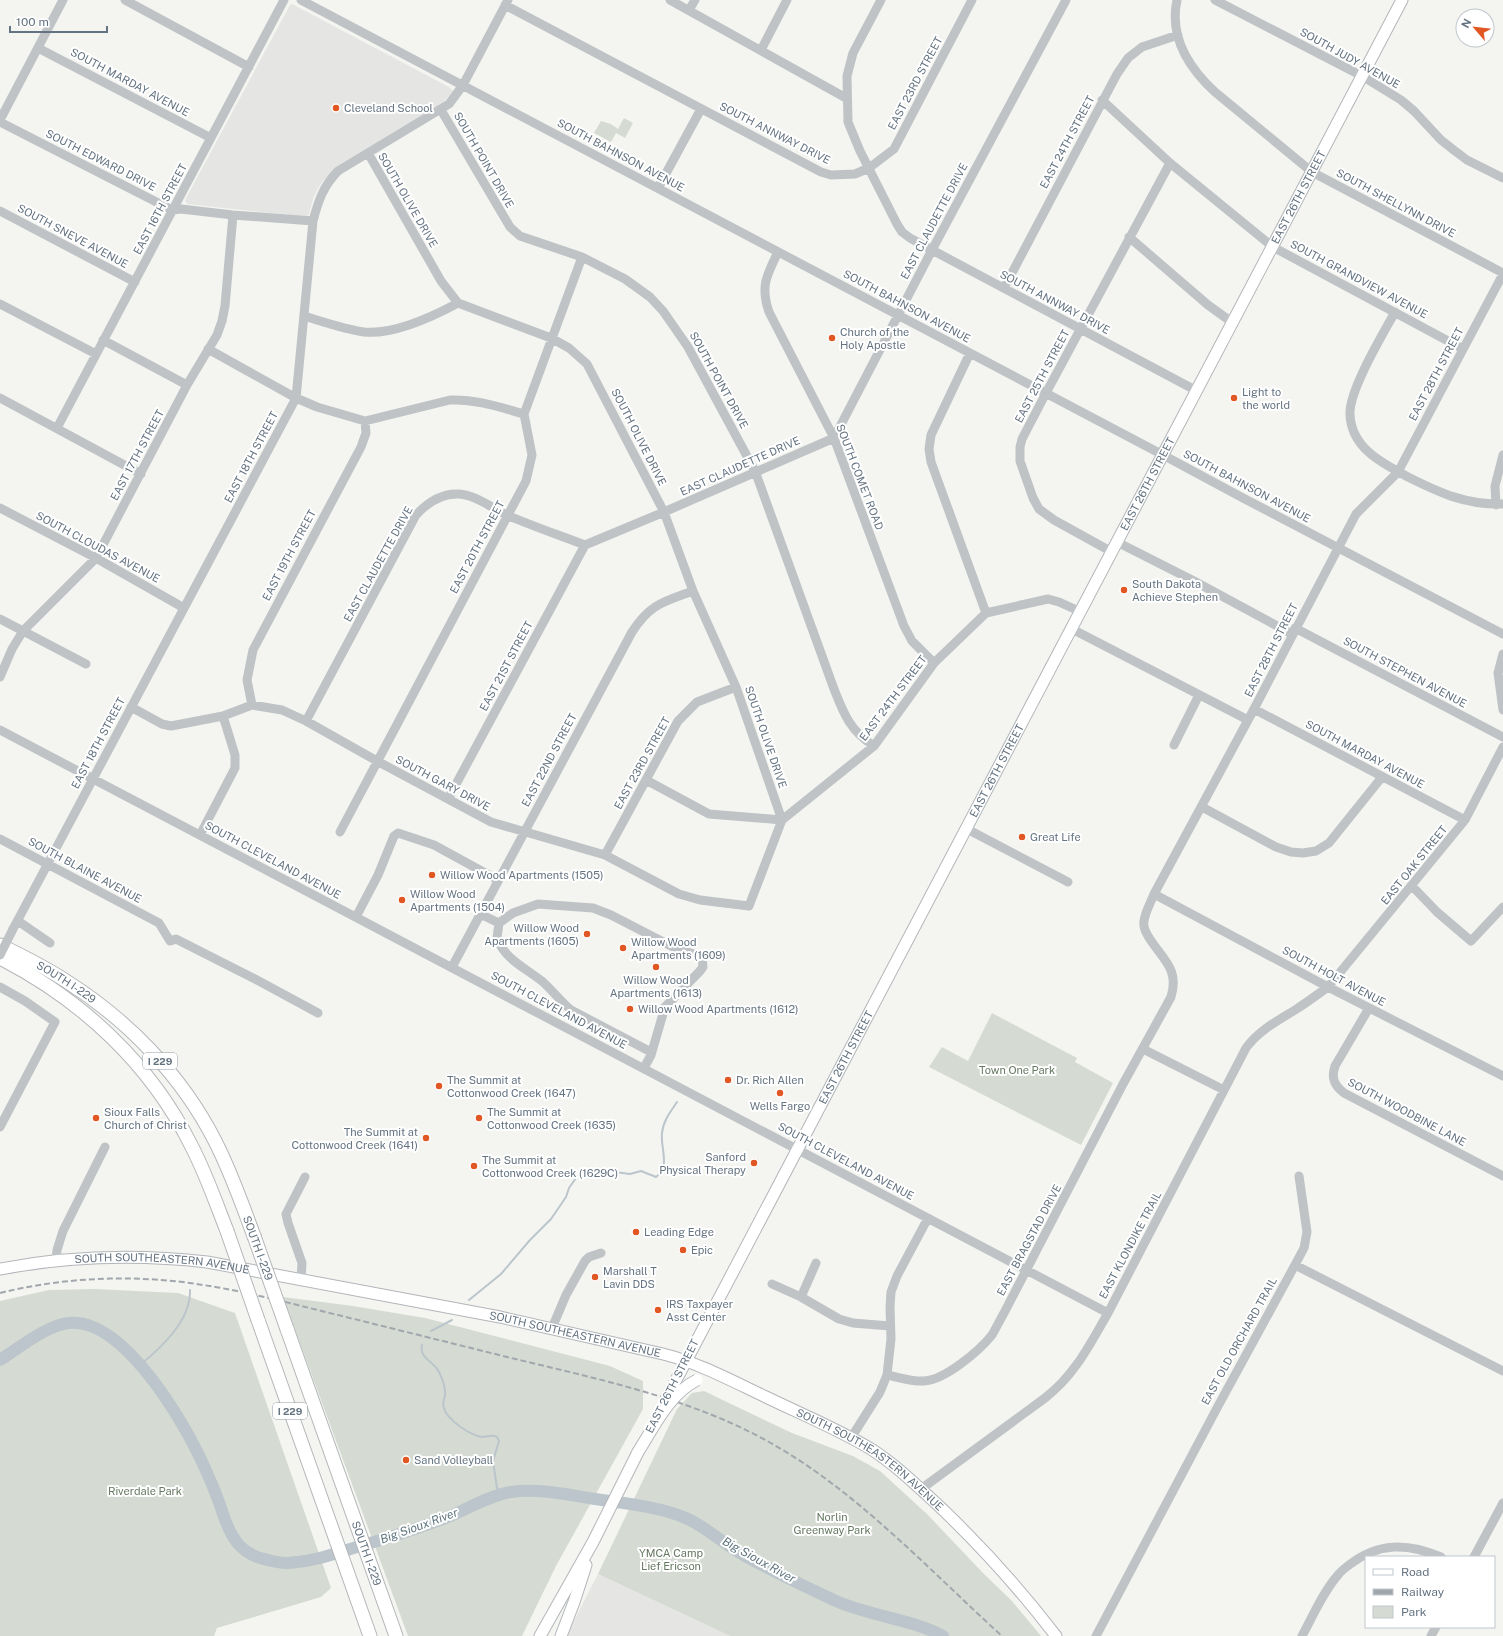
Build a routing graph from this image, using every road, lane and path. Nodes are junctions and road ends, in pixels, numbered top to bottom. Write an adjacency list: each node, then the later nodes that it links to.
1 (63, 0): 17 (street)
2 (125, 0): 19 (street)
3 (284, 0): 19 (street, EAST 16TH STREET)
4 (300, 0): 21 (street, SOUTH BAHNSON AVENUE)
5 (670, 0): 15 (street)
6 (694, 0): 15 (street)
7 (787, 0): 18 (street)
8 (881, 0): 22 (street)
9 (972, 0): 30 (street, EAST 23RD STREET)
10 (1066, 0): 40 (street, EAST CLAUDETTE DRIVE)
11 (1178, 0): 16 (street, SOUTH SHELLYNN DRIVE)
12 (1215, 0): 20 (street, SOUTH JUDY AVENUE)
13 (1402, 0): 20 (main road, EAST 26TH STREET)
14 (506, 2): 21 (street, EAST 18TH STREET); 24 (street, SOUTH ANNWAY DRIVE)
15 (689, 10): 18 (street)
16 (1178, 35): 23 (street, EAST 24TH STREET); 31 (street, SOUTH SHELLYNN DRIVE)
17 (38, 48): 26 (street); 27 (street, SOUTH MARDAY AVENUE)
18 (761, 50): 22 (street)
19 (249, 67): 27 (street, EAST 16TH STREET)
20 (1362, 76): 31 (main road, EAST 26TH STREET); 32 (street, SOUTH JUDY AVENUE)
21 (463, 85): 25 (street, EAST 18TH STREET); 33 (street, SOUTH BAHNSON AVENUE)
22 (846, 98): 30 (street)
23 (1102, 100): 29 (street, SOUTH GRANDVIEW AVENUE); 45 (street, EAST 24TH STREET)
24 (701, 109): 30 (street, SOUTH ANNWAY DRIVE); 33 (street)
25 (441, 110): 28 (street, EAST 18TH STREET); 42 (street, SOUTH POINT DRIVE)
26 (0, 121): 34 (street, SOUTH EDWARD DRIVE)
27 (211, 138): 34 (street, EAST 16TH STREET)
28 (368, 153): 37 (street, EAST 18TH STREET); 46 (street, SOUTH OLIVE DRIVE)
29 (1170, 163): 38 (street, EAST 25TH STREET); 39 (street, SOUTH GRANDVIEW AVENUE)
30 (869, 168): 40 (street, SOUTH ANNWAY DRIVE)
31 (1312, 172): 39 (main road, EAST 26TH STREET); 43 (street, SOUTH SHELLYNN DRIVE)
32 (1503, 178)
33 (658, 188): 41 (street, SOUTH BAHNSON AVENUE)
34 (172, 210): 36 (street, SOUTH EDWARD DRIVE); 44 (street, EAST 16TH STREET)
35 (0, 211): 44 (street, SOUTH SNEVE AVENUE)
36 (233, 216): 37 (street, SOUTH EDWARD DRIVE); 55 (street, EAST 17TH STREET)
37 (314, 221): 50 (street, EAST 18TH STREET)
38 (1129, 237): 51 (street); 52 (street, EAST 25TH STREET)
39 (1273, 246): 48 (street, SOUTH GRANDVIEW AVENUE); 51 (main road, EAST 26TH STREET)
40 (932, 250): 45 (street, SOUTH ANNWAY DRIVE); 49 (street, EAST CLAUDETTE DRIVE)
41 (778, 252): 49 (street, SOUTH BAHNSON AVENUE); 67 (street, SOUTH COMET ROAD)
42 (582, 257): 53 (street); 70 (street, SOUTH POINT DRIVE)
43 (1503, 274): 56 (street, EAST 28TH STREET)
44 (135, 282): 54 (street, EAST 16TH STREET)
45 (1004, 288): 52 (street, SOUTH ANNWAY DRIVE)
46 (458, 303): 50 (street); 53 (street, SOUTH OLIVE DRIVE)
47 (0, 304): 58 (street)
48 (1395, 312): 56 (street, SOUTH GRANDVIEW AVENUE); 71 (street)
49 (898, 315): 57 (street, SOUTH BAHNSON AVENUE); 67 (street, EAST CLAUDETTE DRIVE)
50 (304, 316): 63 (street, EAST 18TH STREET)
51 (1233, 323): 60 (main road, EAST 26TH STREET)
52 (1080, 329): 60 (street, SOUTH ANNWAY DRIVE); 61 (street, EAST 25TH STREET)
53 (551, 338): 64 (street); 75 (street, SOUTH OLIVE DRIVE)
54 (103, 340): 58 (street, EAST 16TH STREET); 59 (street)
55 (208, 349): 59 (street, EAST 17TH STREET); 63 (street)
56 (1463, 349): 71 (street, EAST 28TH STREET)
57 (970, 353): 61 (street, SOUTH BAHNSON AVENUE); 84 (street)
58 (96, 354): 66 (street, EAST 16TH STREET)
59 (188, 385): 72 (street, EAST 17TH STREET)
60 (1197, 391): 68 (main road, EAST 26TH STREET)
61 (1046, 393): 68 (street, SOUTH BAHNSON AVENUE); 78 (street, EAST 25TH STREET)
62 (0, 398): 66 (street)
63 (296, 398): 65 (street); 82 (street, EAST 18TH STREET)
64 (524, 414): 65 (street); 76 (street, EAST 20TH STREET)
65 (365, 421): 96 (street, EAST 19TH STREET)
66 (57, 428): 72 (street)
67 (834, 438): 70 (street, EAST CLAUDETTE DRIVE); 91 (street, SOUTH COMET ROAD)
68 (1163, 455): 78 (main road, EAST 26TH STREET); 79 (street, SOUTH BAHNSON AVENUE)
69 (1503, 455): 73 (street)
70 (756, 471): 75 (street, EAST CLAUDETTE DRIVE); 106 (street, SOUTH POINT DRIVE)
71 (1398, 472): 73 (street); 79 (street, EAST 28TH STREET)
72 (141, 474): 80 (street, EAST 17TH STREET)
73 (1500, 504)
74 (0, 508): 80 (street, SOUTH CLOUDAS AVENUE)
75 (664, 512): 77 (street, EAST CLAUDETTE DRIVE); 81 (street, SOUTH OLIVE DRIVE)
76 (507, 515): 77 (street, EAST CLAUDETTE DRIVE); 102 (street, EAST CLAUDETTE DRIVE); 108 (street, EAST 20TH STREET)
77 (585, 545): 112 (street, EAST 21ST STREET)
78 (1115, 547): 83 (main road, EAST 26TH STREET); 88 (street, SOUTH STEPHEN AVENUE)
79 (1337, 547): 88 (street, EAST 28TH STREET); 89 (street, SOUTH BAHNSON AVENUE)
80 (96, 558): 82 (street, SOUTH CLOUDAS AVENUE); 87 (street, EAST 17TH STREET)
81 (693, 591): 94 (street, SOUTH OLIVE DRIVE); 117 (street, EAST 22ND STREET)
82 (184, 608): 97 (street, EAST 18TH STREET)
83 (1081, 612): 84 (street); 86 (main road, EAST 26TH STREET)
84 (986, 613): 91 (street, EAST 24TH STREET)
85 (0, 619): 87 (street)
86 (1072, 629): 95 (street); 116 (main road, EAST 26TH STREET)
87 (23, 631): 92 (street); 93 (street, EAST 17TH STREET)
88 (1294, 631): 98 (street, EAST 28TH STREET); 104 (street, SOUTH STEPHEN AVENUE)
89 (1503, 634)
90 (1503, 654): 99 (street)
91 (934, 663): 106 (street, EAST 24TH STREET)
92 (86, 664)
93 (0, 677)
94 (736, 687): 111 (street, EAST 23RD STREET); 114 (street, SOUTH OLIVE DRIVE)
95 (1199, 695): 101 (street); 105 (street)
96 (252, 705): 100 (street); 102 (street, SOUTH GARY DRIVE)
97 (131, 707): 100 (street); 110 (street, EAST 18TH STREET)
98 (1254, 709): 101 (street, EAST 28TH STREET); 109 (street, SOUTH MARDAY AVENUE)
99 (1503, 710)
100 (223, 716): 119 (street)
101 (1248, 720): 113 (street, EAST 28TH STREET)
102 (306, 721): 108 (street, SOUTH GARY DRIVE)
103 (0, 730): 110 (street, SOUTH CLEVELAND AVENUE)
104 (1503, 737)
105 (1174, 745)
106 (874, 746): 114 (street, EAST 24TH STREET)
107 (1503, 747): 115 (street, EAST OAK STREET)
108 (376, 761): 112 (street, SOUTH GARY DRIVE); 118 (street, EAST 20TH STREET)
109 (1382, 777): 113 (street); 115 (street, SOUTH MARDAY AVENUE)
110 (93, 779): 119 (street, SOUTH CLEVELAND AVENUE); 122 (street, EAST 18TH STREET)
111 (646, 780): 114 (street); 121 (street, EAST 23RD STREET)
112 (448, 799): 117 (street, SOUTH GARY DRIVE)
113 (1202, 807): 126 (street, EAST 28TH STREET)
114 (782, 820): 121 (street, SOUTH GARY DRIVE)
115 (1465, 820): 125 (street, EAST OAK STREET)
116 (967, 829): 124 (street); 147 (main road, EAST 26TH STREET)
117 (525, 831): 121 (street, SOUTH GARY DRIVE); 123 (street, EAST 22ND STREET)
118 (340, 832)
119 (200, 835): 129 (street, SOUTH CLEVELAND AVENUE)
120 (0, 839): 122 (street, SOUTH BLAINE AVENUE)
121 (606, 855)
122 (48, 864): 130 (street, EAST 18TH STREET); 139 (street, SOUTH BLAINE AVENUE)
123 (498, 880): 128 (street, EAST 22ND STREET); 129 (street)
124 (1068, 882)
125 (1412, 886): 127 (street); 137 (street, EAST OAK STREET)
126 (1154, 894): 137 (street, SOUTH HOLT AVENUE); 140 (street, EAST 28TH STREET)
127 (1503, 908)
128 (480, 914): 131 (street); 135 (street, EAST 22ND STREET)
129 (356, 917): 135 (street, SOUTH CLEVELAND AVENUE)
130 (18, 921): 132 (street); 134 (street, EAST 18TH STREET, bridge)
131 (499, 923): 141 (street); 141 (street)
132 (50, 943)
133 (0, 945): 176 (highway, SOUTH I-229 / I 229, bridge)
134 (0, 956): 175 (highway, SOUTH I-229 / I 229, bridge)
135 (452, 967): 142 (street, SOUTH CLEVELAND AVENUE)
136 (0, 987): 145 (street)
137 (1328, 987): 138 (street, SOUTH HOLT AVENUE); 144 (street, EAST KLONDIKE TRAIL)
138 (1369, 1008): 143 (street, SOUTH HOLT AVENUE); 149 (street, SOUTH WOODBINE LANE)
139 (318, 1013)
140 (1143, 1049): 144 (street); 157 (street, EAST BRAGSTAD DRIVE)
141 (651, 1052): 142 (street)
142 (644, 1068): 147 (street, SOUTH CLEVELAND AVENUE)
143 (1503, 1076)
144 (1224, 1090): 161 (street, EAST KLONDIKE TRAIL)
145 (0, 1127)
146 (105, 1147): 153 (street)
147 (798, 1149): 151 (street, SOUTH CLEVELAND AVENUE); 164 (main road, EAST 26TH STREET)
148 (1300, 1176): 155 (street, EAST OLD ORCHARD TRAIL)
149 (1503, 1176)
150 (305, 1177): 158 (street)
151 (928, 1218): 157 (street, SOUTH CLEVELAND AVENUE); 162 (street)
152 (601, 1253): 163 (street)
153 (56, 1260): 156 (main road, SOUTH SOUTHEASTERN AVENUE); 158 (main road, SOUTH SOUTHEASTERN AVENUE)
154 (816, 1263): 160 (street)
155 (1295, 1265): 165 (street); 180 (street, EAST OLD ORCHARD TRAIL)
156 (0, 1269)
157 (1027, 1271): 161 (street, SOUTH CLEVELAND AVENUE); 167 (street, EAST BRAGSTAD DRIVE)
158 (300, 1280): 163 (main road, SOUTH SOUTHEASTERN AVENUE)
159 (772, 1284): 160 (street)
160 (801, 1297): 162 (street)
161 (1108, 1313): 170 (street, EAST KLONDIKE TRAIL)
162 (890, 1326): 167 (street)
163 (552, 1328): 164 (main road, SOUTH SOUTHEASTERN AVENUE)
164 (685, 1361): 166 (main road, SOUTH SOUTHEASTERN AVENUE); 169 (main road, EAST 26TH STREET, bridge)
165 (1503, 1371)
166 (716, 1373): 168 (main road, SOUTH SOUTHEASTERN AVENUE); 169 (main road, bridge)
167 (887, 1375): 168 (street)
168 (851, 1438): 170 (main road, SOUTH SOUTHEASTERN AVENUE)
169 (638, 1452): 172 (main road, EAST 26TH STREET)
170 (921, 1489): 179 (main road, SOUTH SOUTHEASTERN AVENUE)
171 (1503, 1503): 174 (street)
172 (593, 1542): 177 (main road, EAST 26TH STREET); 178 (main road, EAST 26TH STREET)
173 (1438, 1556): 181 (street)
174 (1475, 1556)
175 (370, 1636)
176 (396, 1636)
177 (540, 1636)
178 (560, 1636)
179 (1056, 1636)
180 (1096, 1636)
181 (1302, 1636)

